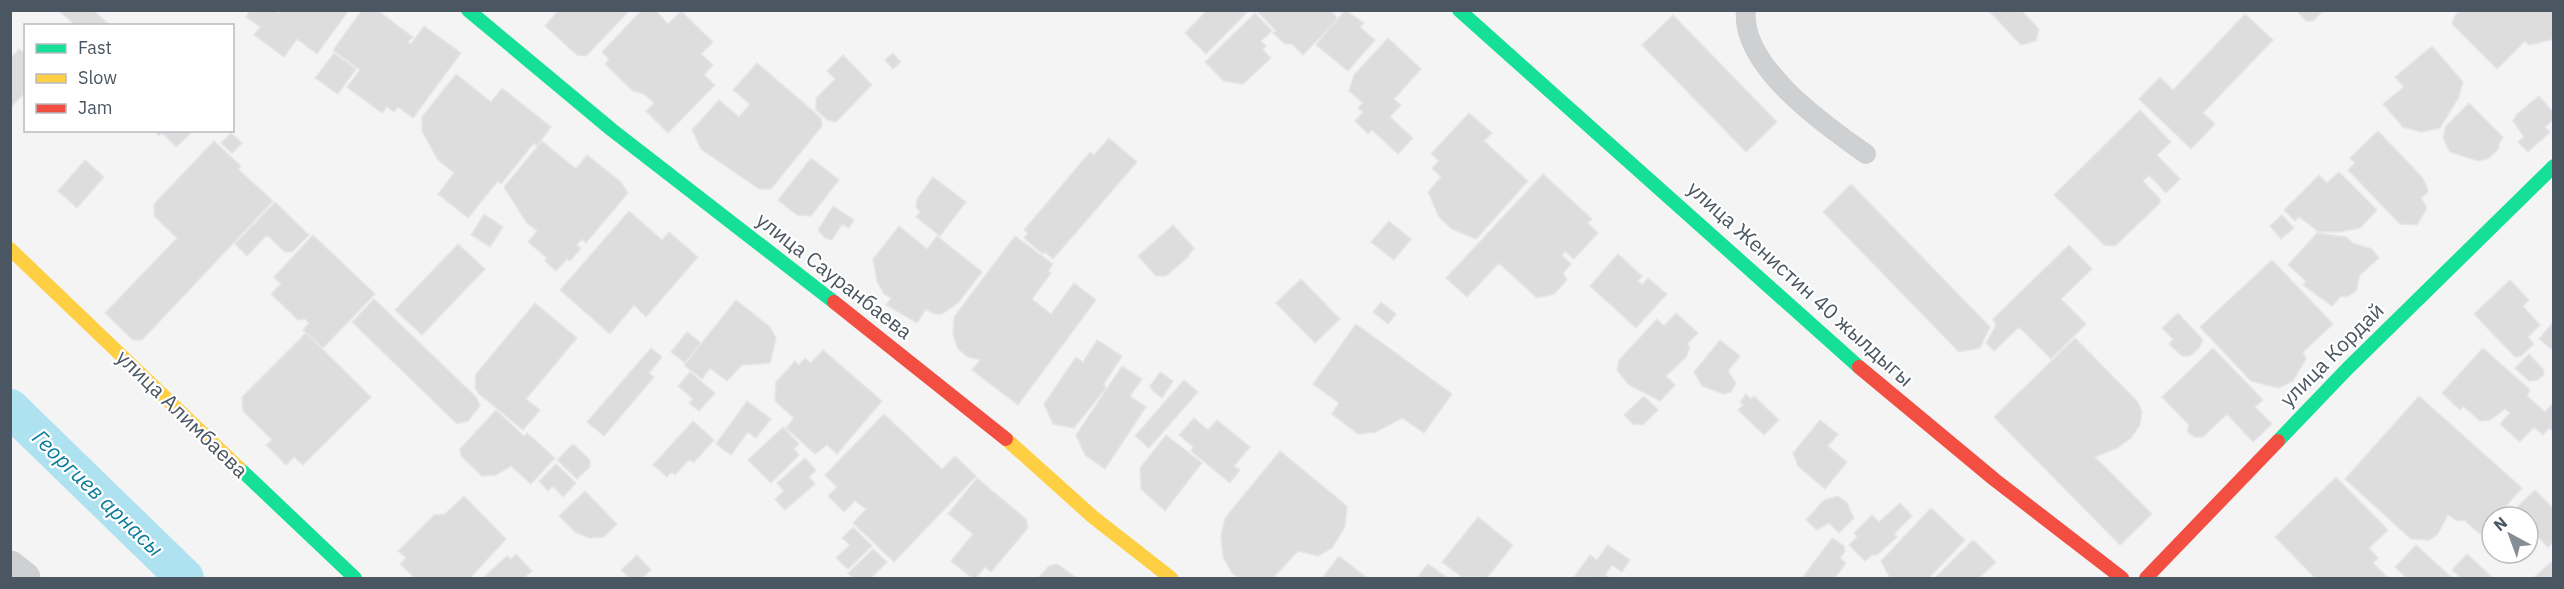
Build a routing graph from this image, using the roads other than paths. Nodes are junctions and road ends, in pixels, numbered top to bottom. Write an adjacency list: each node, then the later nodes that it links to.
1 (468, 10): 10 (street, улица Сауранбаева)
2 (1459, 10): 11 (street, улица Женистин 40 жылдыгы)
3 (1746, 10): 4 (lane)
4 (1866, 154)
5 (2553, 166): 12 (street, улица Кордай)
6 (10, 249): 9 (street, улица Алимбаева)
7 (10, 567): 8 (street)
8 (24, 579)
9 (355, 579)
10 (1171, 579)
11 (2122, 579)
12 (2146, 579)

